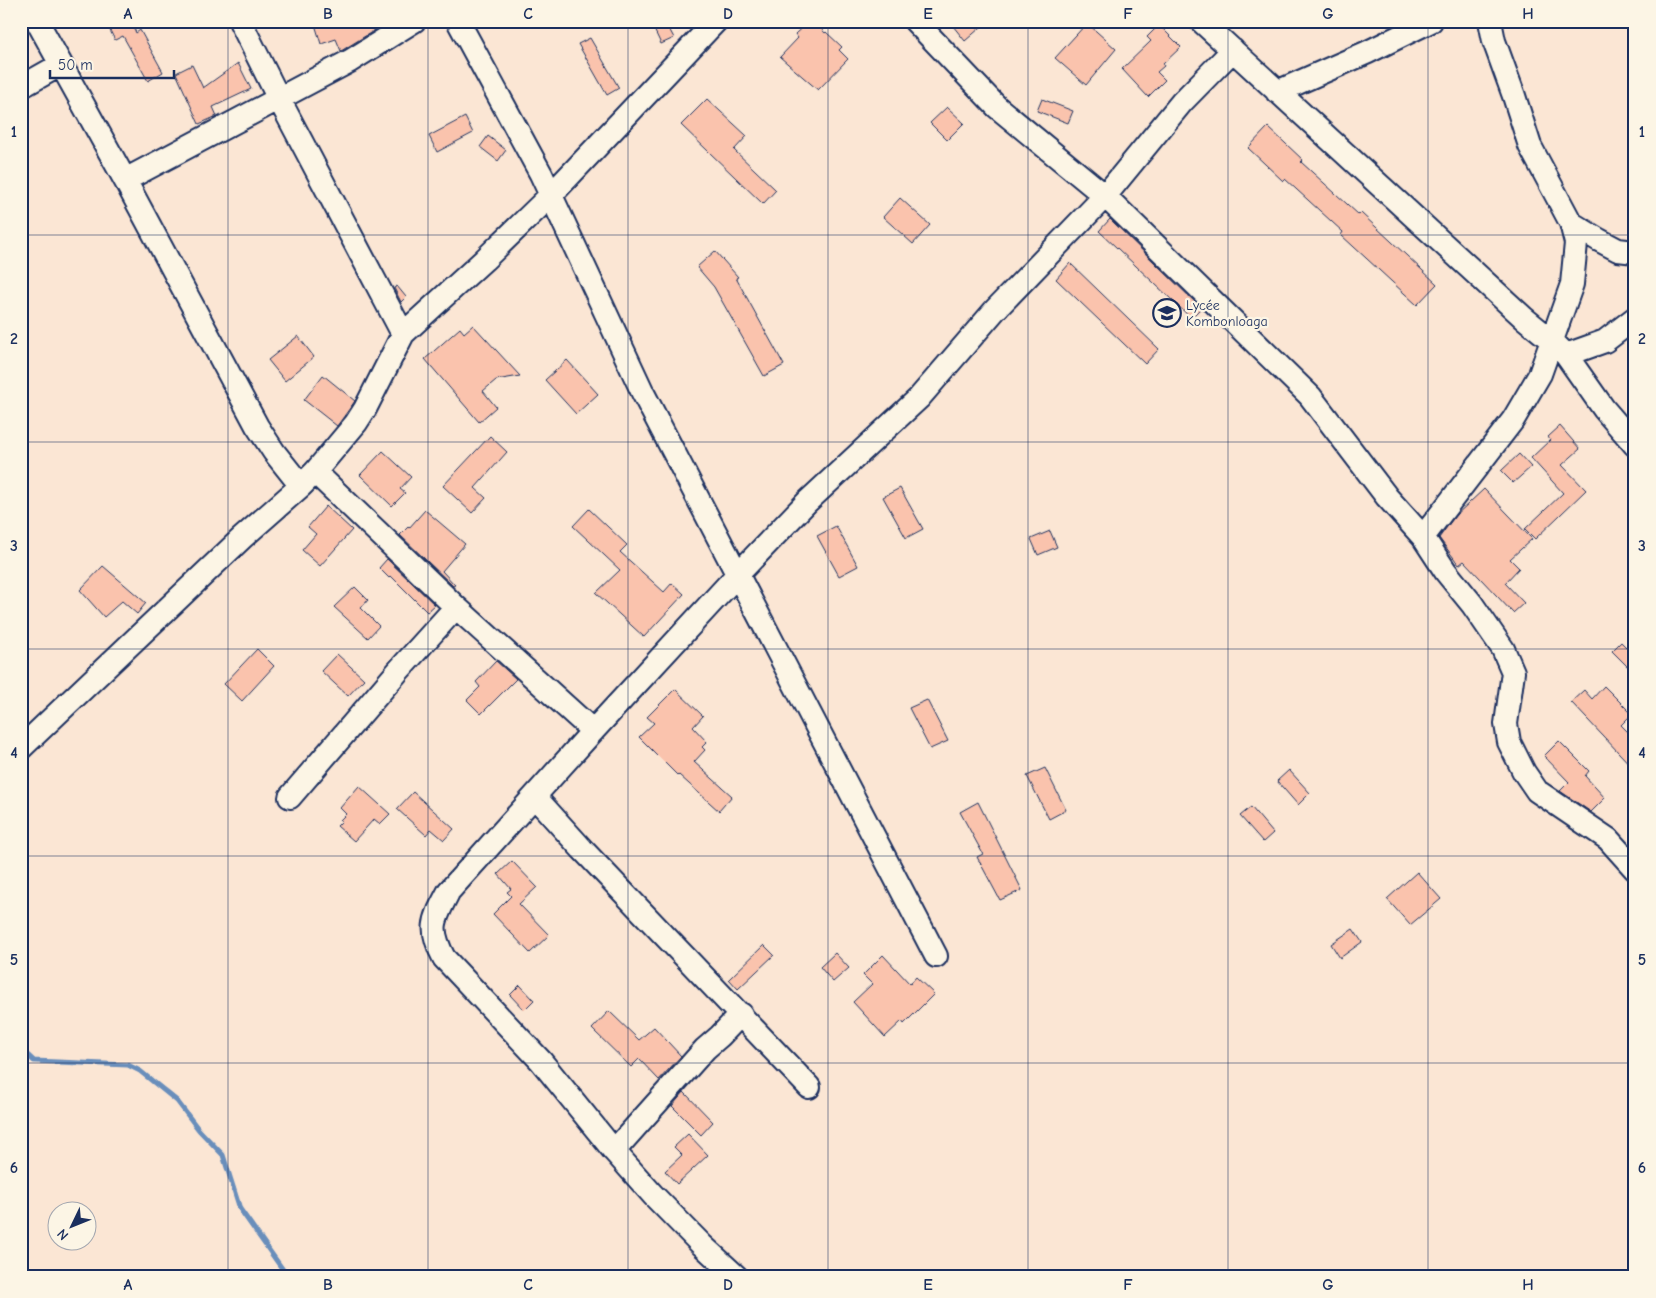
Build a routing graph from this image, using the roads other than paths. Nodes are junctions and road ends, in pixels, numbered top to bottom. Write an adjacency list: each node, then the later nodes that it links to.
1 (37, 21): 11 (street)
2 (240, 21): 14 (street)
3 (414, 21): 14 (street)
4 (458, 21): 16 (street)
5 (716, 21): 16 (street)
6 (915, 21): 17 (street)
7 (1201, 21): 10 (street)
8 (1431, 21): 13 (street)
9 (1490, 21): 18 (street)
10 (1233, 50): 13 (street); 17 (street)
11 (60, 66): 12 (street); 15 (street)
12 (21, 87)
13 (1277, 92): 22 (street)
14 (279, 99): 15 (street); 21 (street)
15 (125, 180): 24 (street)
16 (551, 195): 21 (street); 26 (street)
17 (1105, 196): 25 (street); 26 (street)
18 (1571, 223): 19 (street); 22 (street)
19 (1635, 252)
20 (1635, 318): 22 (street)
21 (403, 334): 24 (street)
22 (1559, 347): 23 (street); 25 (street)
23 (1635, 445)
24 (308, 479): 27 (street); 29 (street)
25 (1423, 537): 32 (street)
26 (737, 575): 28 (street); 33 (street)
27 (456, 607): 28 (street); 30 (street)
28 (593, 731): 31 (street)
29 (21, 748)
30 (290, 796)
31 (535, 797): 34 (street); 36 (street)
32 (1635, 868)
33 (936, 956)
34 (741, 1014): 35 (street); 36 (street)
35 (809, 1087)
36 (614, 1151): 37 (street)
37 (737, 1277)

